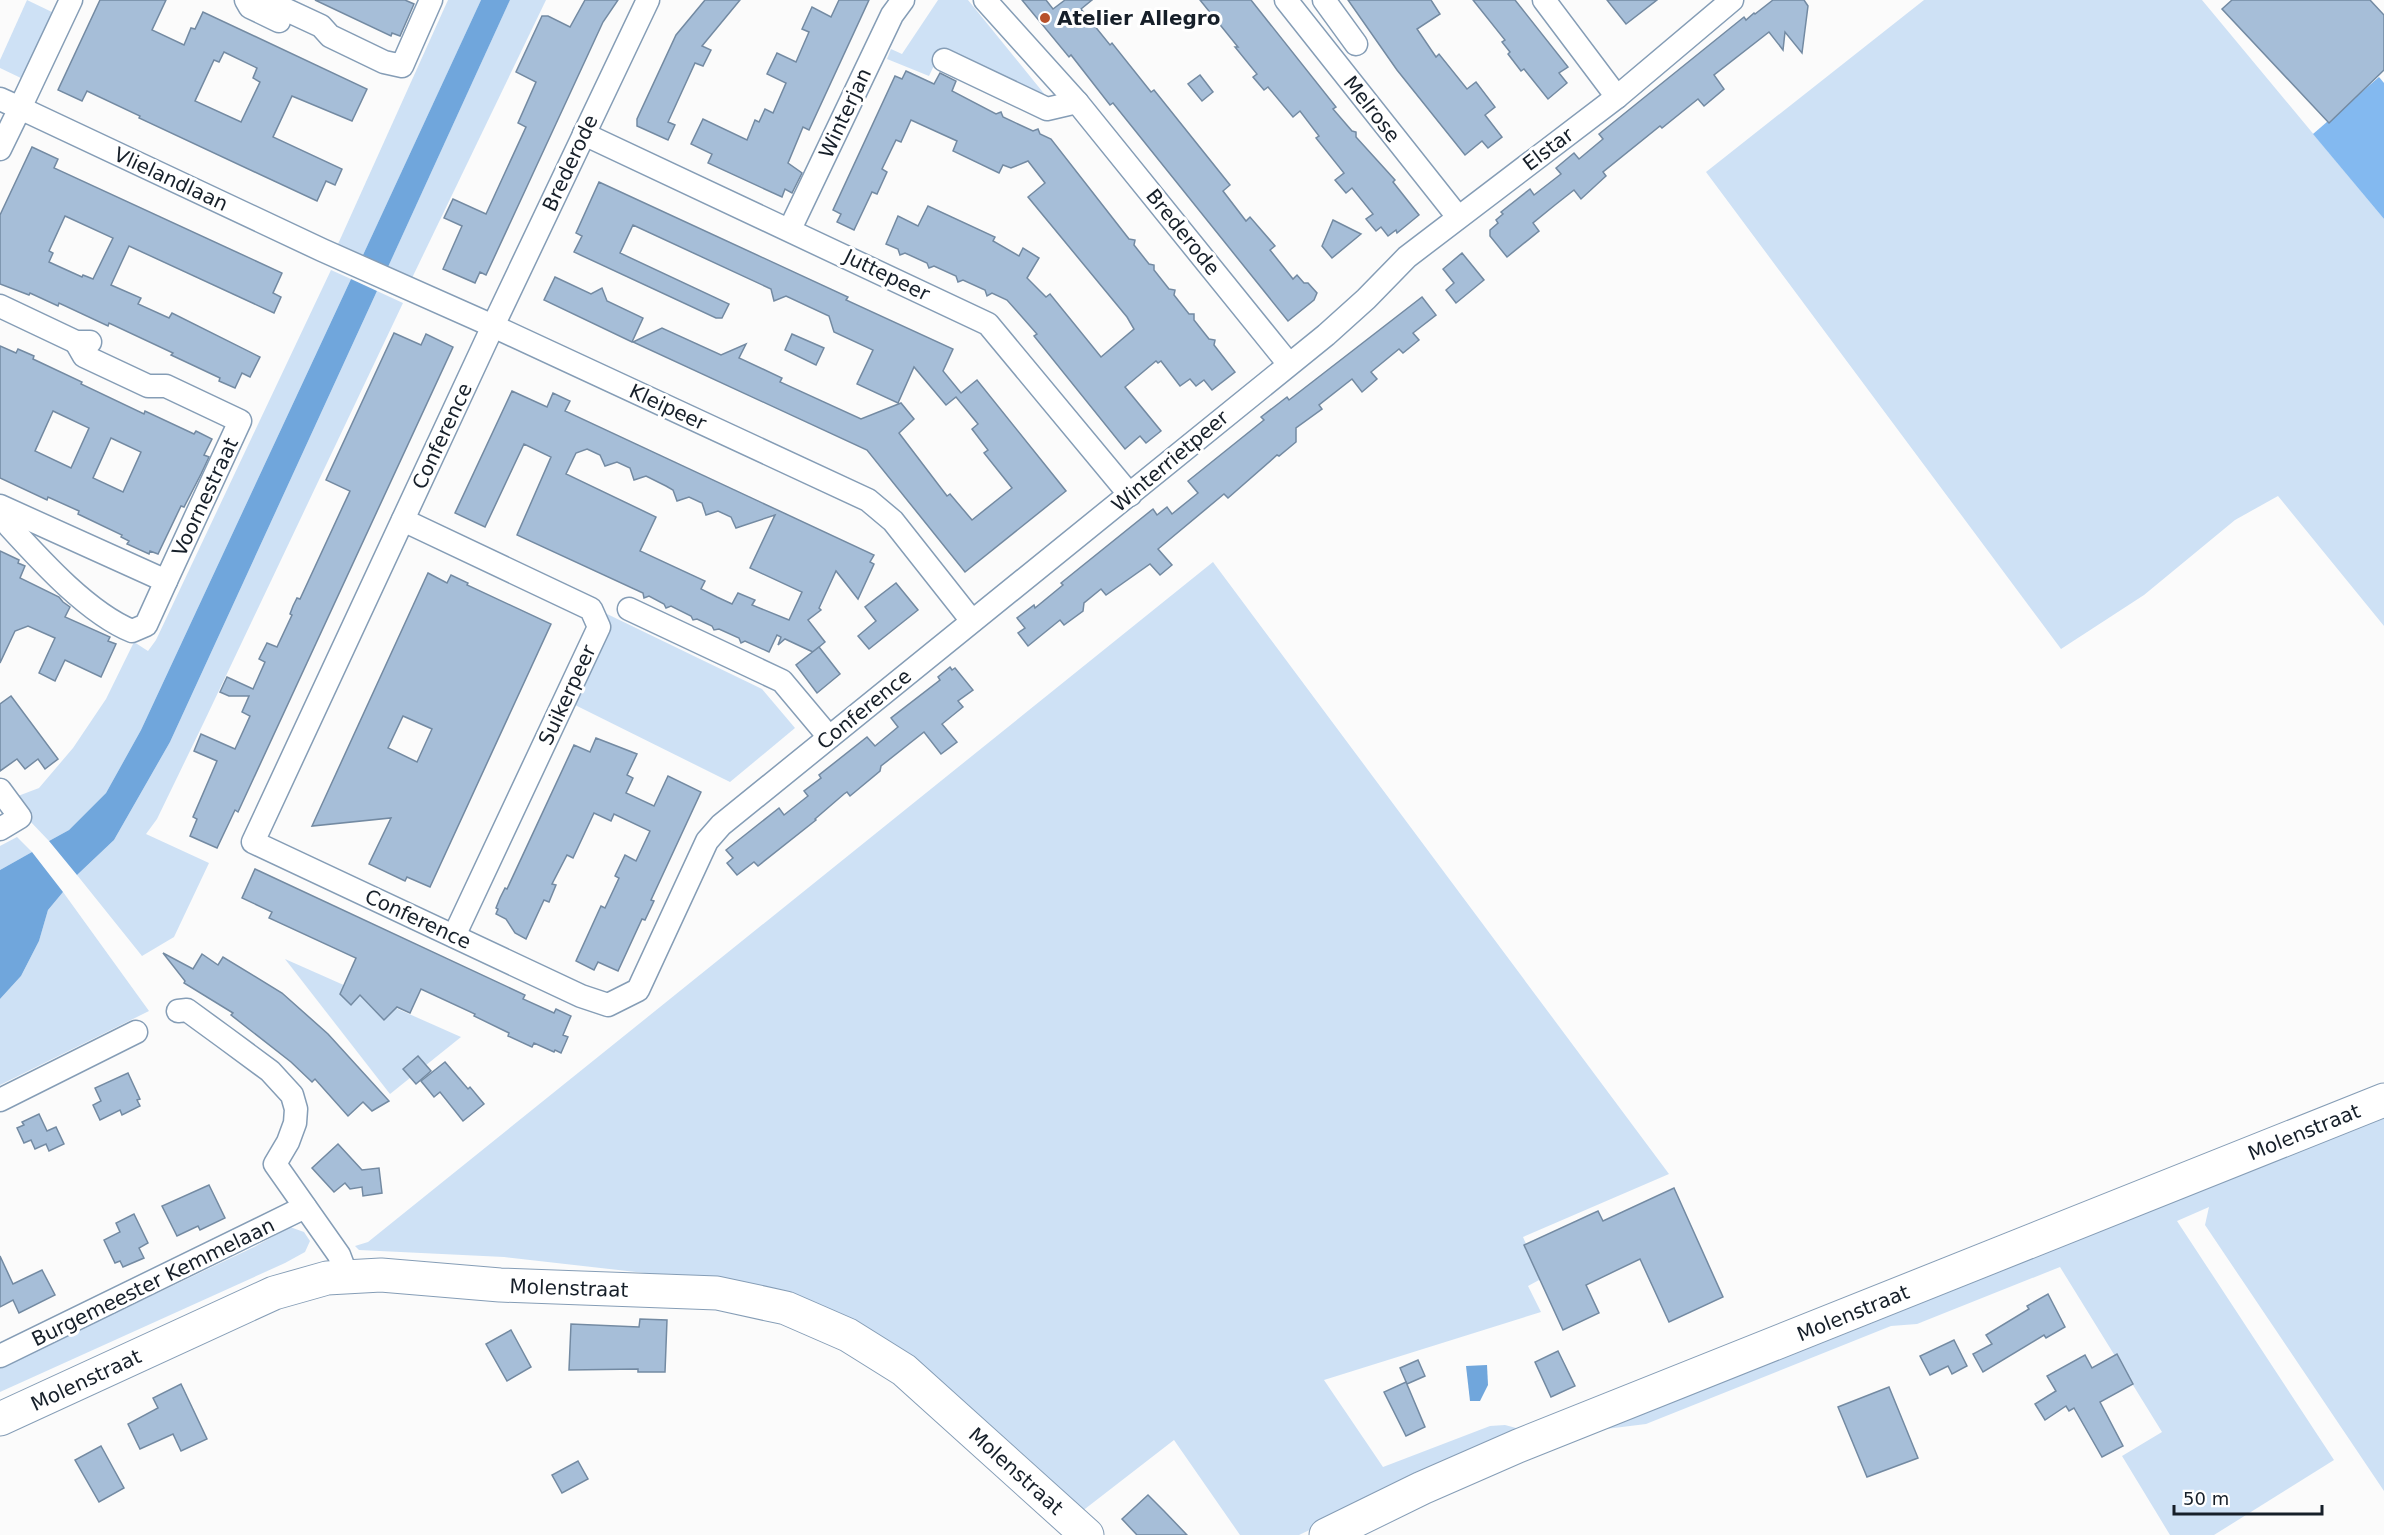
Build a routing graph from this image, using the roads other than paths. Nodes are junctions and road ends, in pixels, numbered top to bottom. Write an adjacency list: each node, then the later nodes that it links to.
1 (70, 0): 17 (street)
2 (246, 0): 12 (street)
3 (265, 0): 12 (street)
4 (430, 0): 12 (street)
5 (648, 0): 18 (street, Brederode)
6 (903, 0): 21 (street, Winterjan)
7 (985, 0): 16 (street, Brederode)
8 (1286, 0): 20 (street, Melrose)
9 (1324, 0): 13 (street, Melrose)
10 (1544, 0): 15 (street)
11 (1732, 0): 15 (street, Elstar)
12 (330, 36)
13 (1356, 44)
14 (944, 60): 16 (street)
15 (1617, 97): 20 (street, Elstar)
16 (1077, 102): 26 (street, Brederode)
17 (10, 103): 19 (street); 22 (street, Vlielandlaan)
18 (584, 134): 21 (street, Juttepeer); 25 (street, Brederode)
19 (0, 149)
20 (1458, 218): 23 (street, Elstar)
21 (790, 229): 27 (street, Juttepeer)
22 (322, 250): 25 (street, Kleipeer)
23 (1366, 299): 26 (street, Winterrietpeer)
24 (0, 306): 31 (street, Voornestraat)
25 (493, 326): 30 (street, Conference); 33 (street, Kleipeer)
26 (1288, 363): 27 (street, Winterrietpeer)
27 (1130, 495): 33 (street, Winterrietpeer)
28 (0, 506): 31 (street, Voornestraat)
29 (0, 516): 31 (street, Voornestraat)
30 (403, 520): 37 (street, Suikerpeer); 37 (street, Conference)
31 (166, 581)
32 (629, 609): 34 (street)
33 (972, 621): 34 (street, Conference)
34 (830, 737): 37 (street, Conference)
35 (0, 790): 36 (street)
36 (0, 829)
37 (454, 936)
38 (178, 1011): 42 (street)
39 (136, 1032): 40 (street)
40 (0, 1100)
41 (2384, 1100): 47 (street, Molenstraat)
42 (305, 1207): 43 (street); 44 (street, Burgemeester Kemmelaan)
43 (347, 1276): 45 (street, Molenstraat); 46 (street, Molenstraat)
44 (0, 1356)
45 (0, 1419)
46 (1087, 1535)
47 (1326, 1535)

